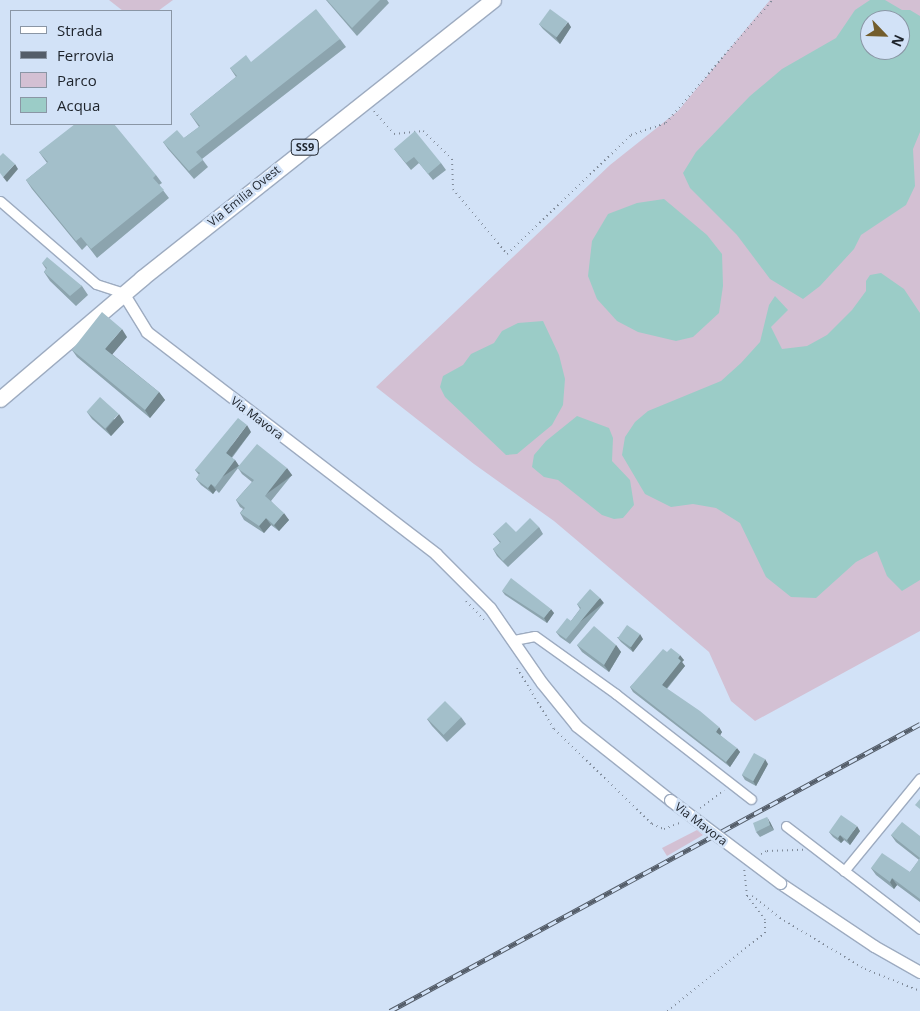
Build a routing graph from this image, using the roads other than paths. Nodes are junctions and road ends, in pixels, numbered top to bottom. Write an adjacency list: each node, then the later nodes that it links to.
1 (493, 0): 3 (main road, Via Emilia Ovest / SS9)
2 (0, 201): 3 (street)
3 (123, 293): 4 (main road, Via Emilia Ovest / SS9); 5 (street, Via Mavora)
4 (0, 399)
5 (514, 640): 7 (street); 11 (street, Via Mavora, bridge)
6 (920, 778): 9 (street)
7 (751, 799)
8 (786, 826): 9 (street)
9 (844, 872): 10 (street)
10 (920, 929)
11 (920, 972)

